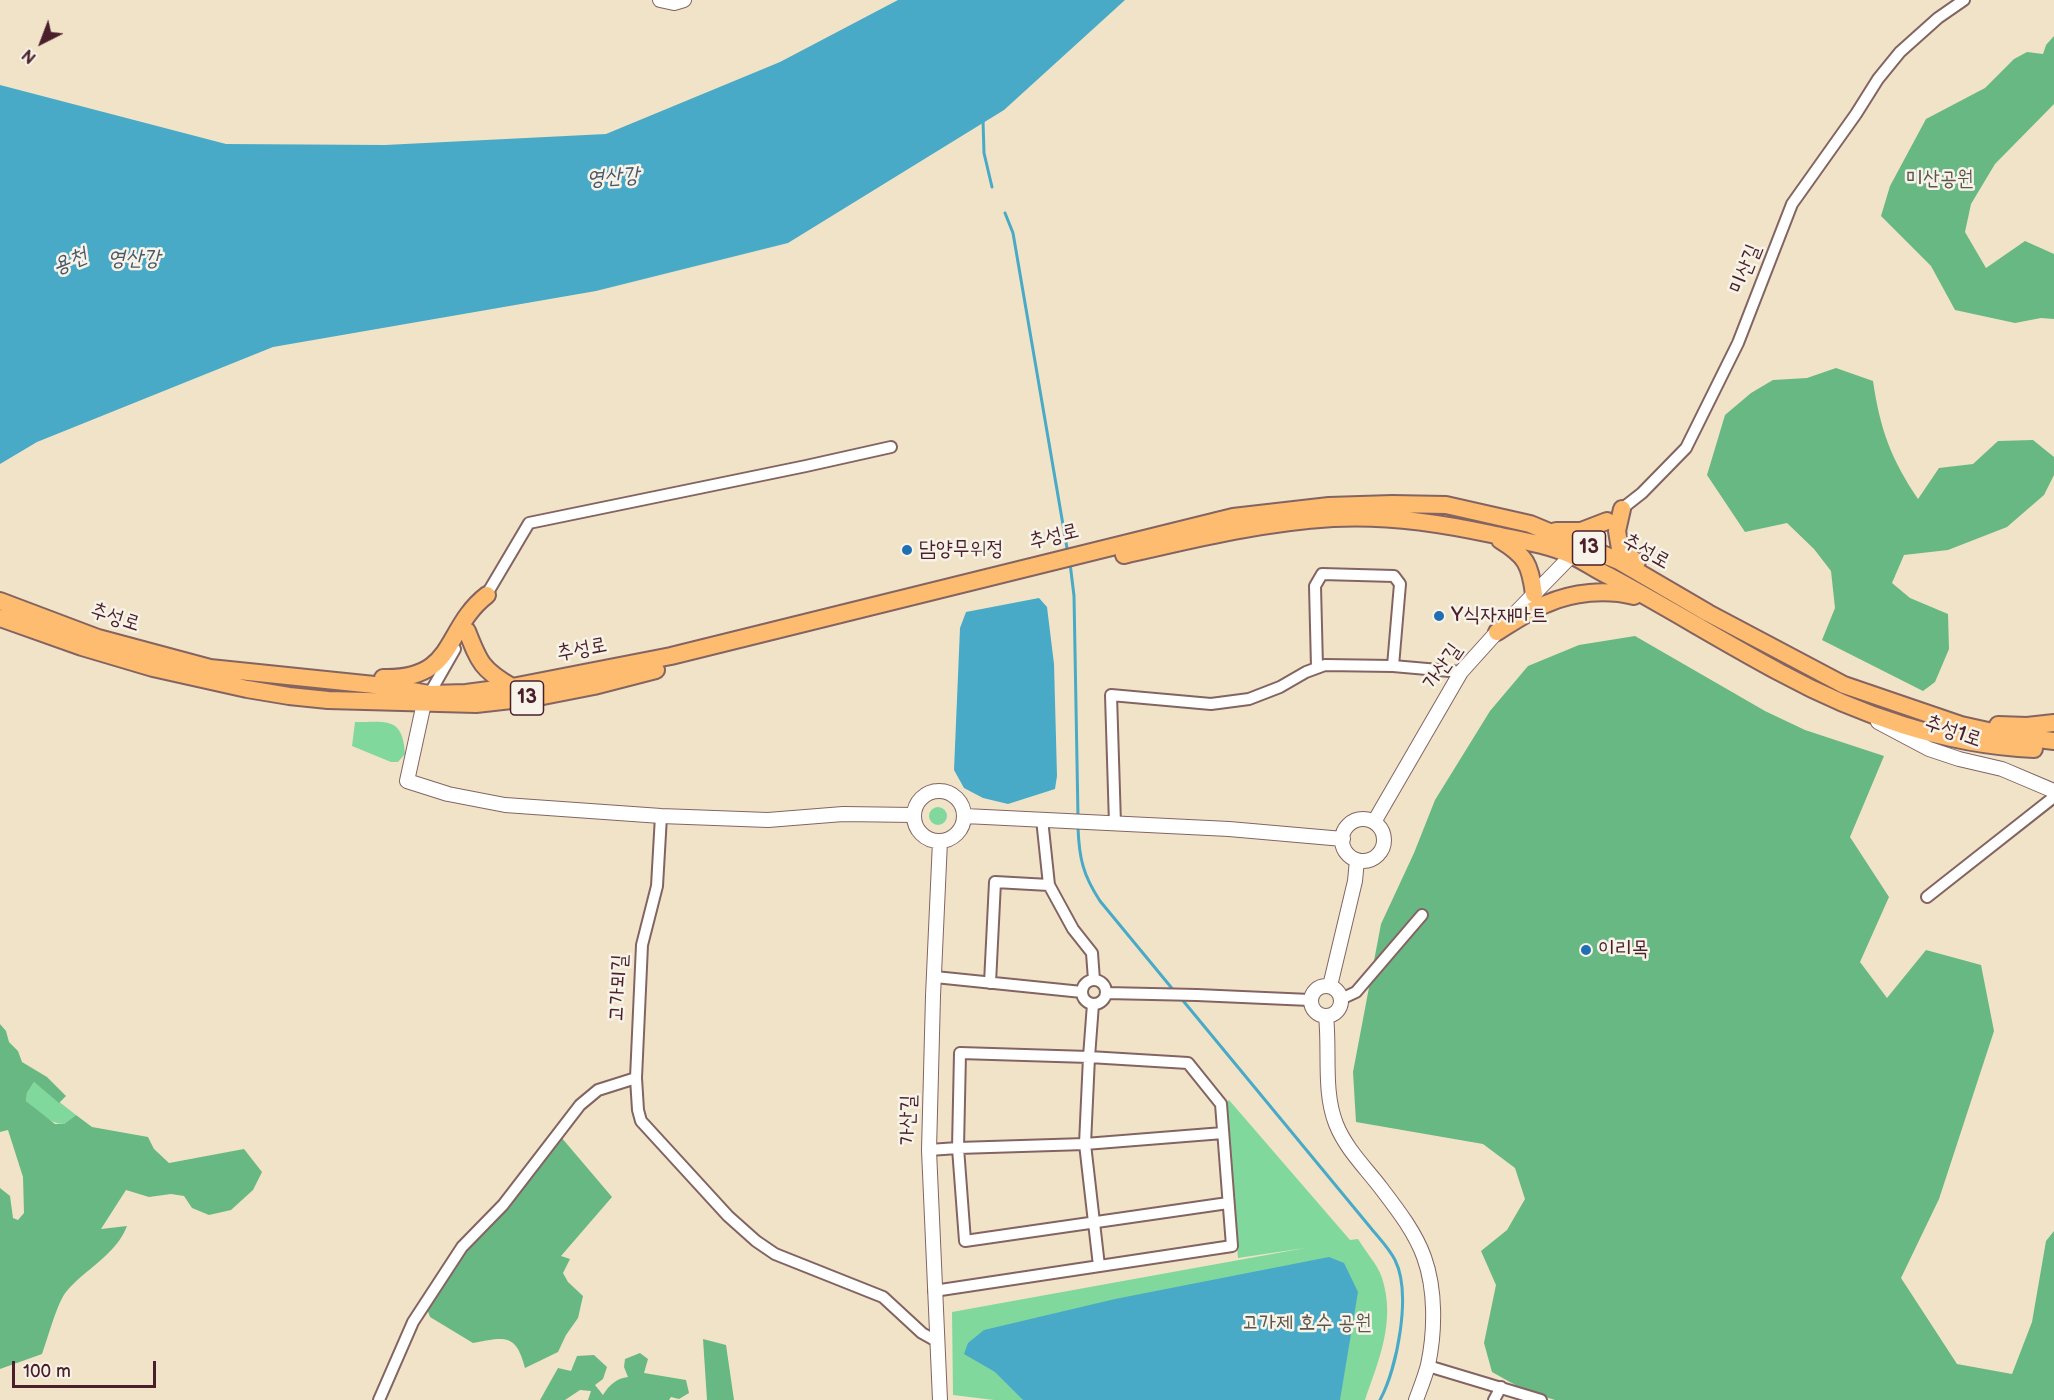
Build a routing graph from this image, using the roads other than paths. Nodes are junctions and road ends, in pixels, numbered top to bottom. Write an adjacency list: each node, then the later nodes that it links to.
1 (1965, 0): 3 (street, 미산길)
2 (891, 447): 12 (street)
3 (1622, 508): 4 (street, 미산길); 10 (main road)
4 (1607, 521): 5 (main road); 7 (street, 미산길)
5 (1548, 531): 7 (main road, 추성로 / 13); 8 (main road, 추성로 / 13)
6 (1492, 534): 7 (main road, 추성로 / 13); 8 (main road, 추성로 / 13); 11 (main road)
7 (1575, 549): 10 (main road, 추성로 / 13); 11 (street, 가산길); 14 (main road, 추성로 / 13)
8 (1093, 557): 9 (main road, 추성로 / 13)
9 (1050, 567): 22 (main road, 추성로 / 13); 23 (main road, 추성로 / 13)
10 (1658, 584): 26 (main road, 추성로 / 13)
11 (1534, 594): 17 (street, 가산길)
12 (487, 595): 16 (street); 21 (main road)
13 (0, 601): 21 (main road, 추성로 / 13)
14 (1658, 602): 17 (main road); 24 (main road, 추성로 / 13)
15 (0, 618): 23 (main road, 추성로 / 13)
16 (467, 631): 22 (main road); 23 (street)
17 (1497, 632): 20 (street, 가산길)
18 (1393, 666): 19 (street); 19 (street); 20 (street)
19 (1317, 667): 36 (street)
20 (1461, 672): 35 (street, 가산길)
21 (246, 673): 23 (main road, 추성로 / 13)
22 (512, 687): 23 (main road, 추성로 / 13)
23 (427, 699): 32 (street)
24 (1843, 702): 28 (main road, 추성로 / 13); 29 (street, 추성1로)
25 (2054, 723): 26 (main road)
26 (1961, 725): 27 (main road, 추성로 / 13)
27 (2054, 741)
28 (2054, 750)
29 (2054, 791)
30 (2054, 797): 41 (street)
31 (914, 815): 32 (street); 33 (street); 38 (street)
32 (661, 816): 54 (street, 고가뫼길)
33 (964, 816): 34 (street); 38 (street)
34 (1042, 819): 36 (street); 40 (street)
35 (1374, 822): 37 (street); 39 (street)
36 (1115, 824): 37 (street)
37 (1343, 839): 39 (street)
38 (940, 841): 43 (street, 가산길)
39 (1357, 860): 46 (street)
40 (1049, 885): 44 (street); 45 (street)
41 (1927, 897)
42 (1422, 915): 49 (street)
43 (935, 977): 45 (street); 58 (street, 가산길)
44 (1094, 980): 47 (street); 48 (street)
45 (990, 982): 47 (street)
46 (1329, 986): 49 (street); 50 (street)
47 (1082, 992): 51 (street)
48 (1106, 993): 50 (street); 51 (street)
49 (1341, 999): 52 (street)
50 (1311, 1000): 52 (street)
51 (1093, 1004): 53 (street)
52 (1326, 1016): 64 (street)
53 (1089, 1057): 55 (street); 56 (street); 57 (street)
54 (636, 1077): 63 (street, 고가뫼길); 66 (street)
55 (1223, 1133): 56 (street); 59 (street)
56 (1085, 1144): 57 (street); 60 (street)
57 (958, 1148): 58 (street); 60 (street)
58 (929, 1150): 62 (street, 가산길)
59 (1228, 1203): 60 (street); 61 (street)
60 (1095, 1222): 61 (street)
61 (1100, 1266): 62 (street)
62 (934, 1291): 63 (street, 가산길)
63 (938, 1342): 67 (street, 가산길)
64 (1428, 1366): 65 (street); 68 (street)
65 (1501, 1387): 69 (street); 70 (street)
66 (380, 1400)
67 (940, 1400)
68 (1416, 1400)
69 (1494, 1400)
70 (1541, 1400)

